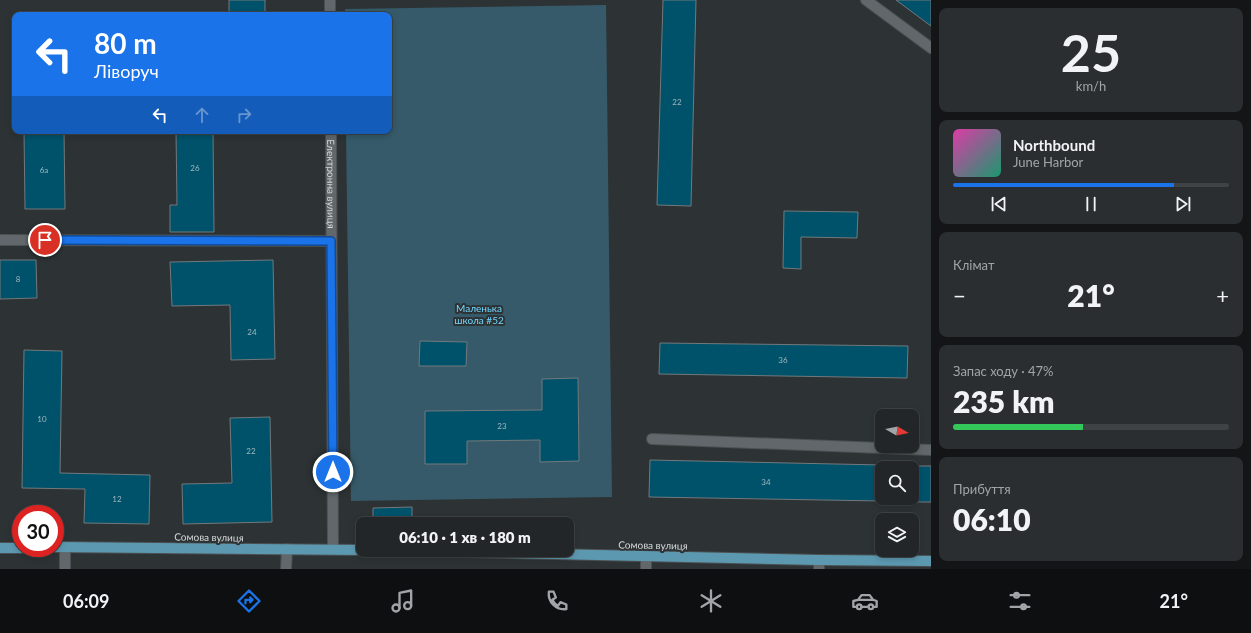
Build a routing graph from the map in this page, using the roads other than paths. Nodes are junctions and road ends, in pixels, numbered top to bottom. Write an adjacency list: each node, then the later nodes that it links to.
1 (330, 0): 3 (street)
2 (866, 0): 4 (street)
3 (330, 12)
4 (931, 48)
5 (331, 134): 7 (street, Електронна вулиця)
6 (0, 240): 7 (street)
7 (331, 241): 14 (street, Електронна вулиця)
8 (652, 439): 9 (street)
9 (931, 450)
10 (64, 547): 13 (main road, Сомова вулиця)
11 (0, 548): 12 (main road)
12 (12, 548)
13 (287, 549): 14 (main road, Сомова вулиця); 22 (street)
14 (333, 549): 15 (main road, Сомова вулиця)
15 (356, 550)
16 (574, 555): 18 (main road, Сомова вулиця)
17 (62, 557): 21 (street)
18 (646, 557): 20 (main road, Сомова вулиця); 23 (street)
19 (931, 561): 20 (main road, Сомова вулиця)
20 (819, 565)
21 (65, 569)
22 (286, 569)
23 (646, 569)

